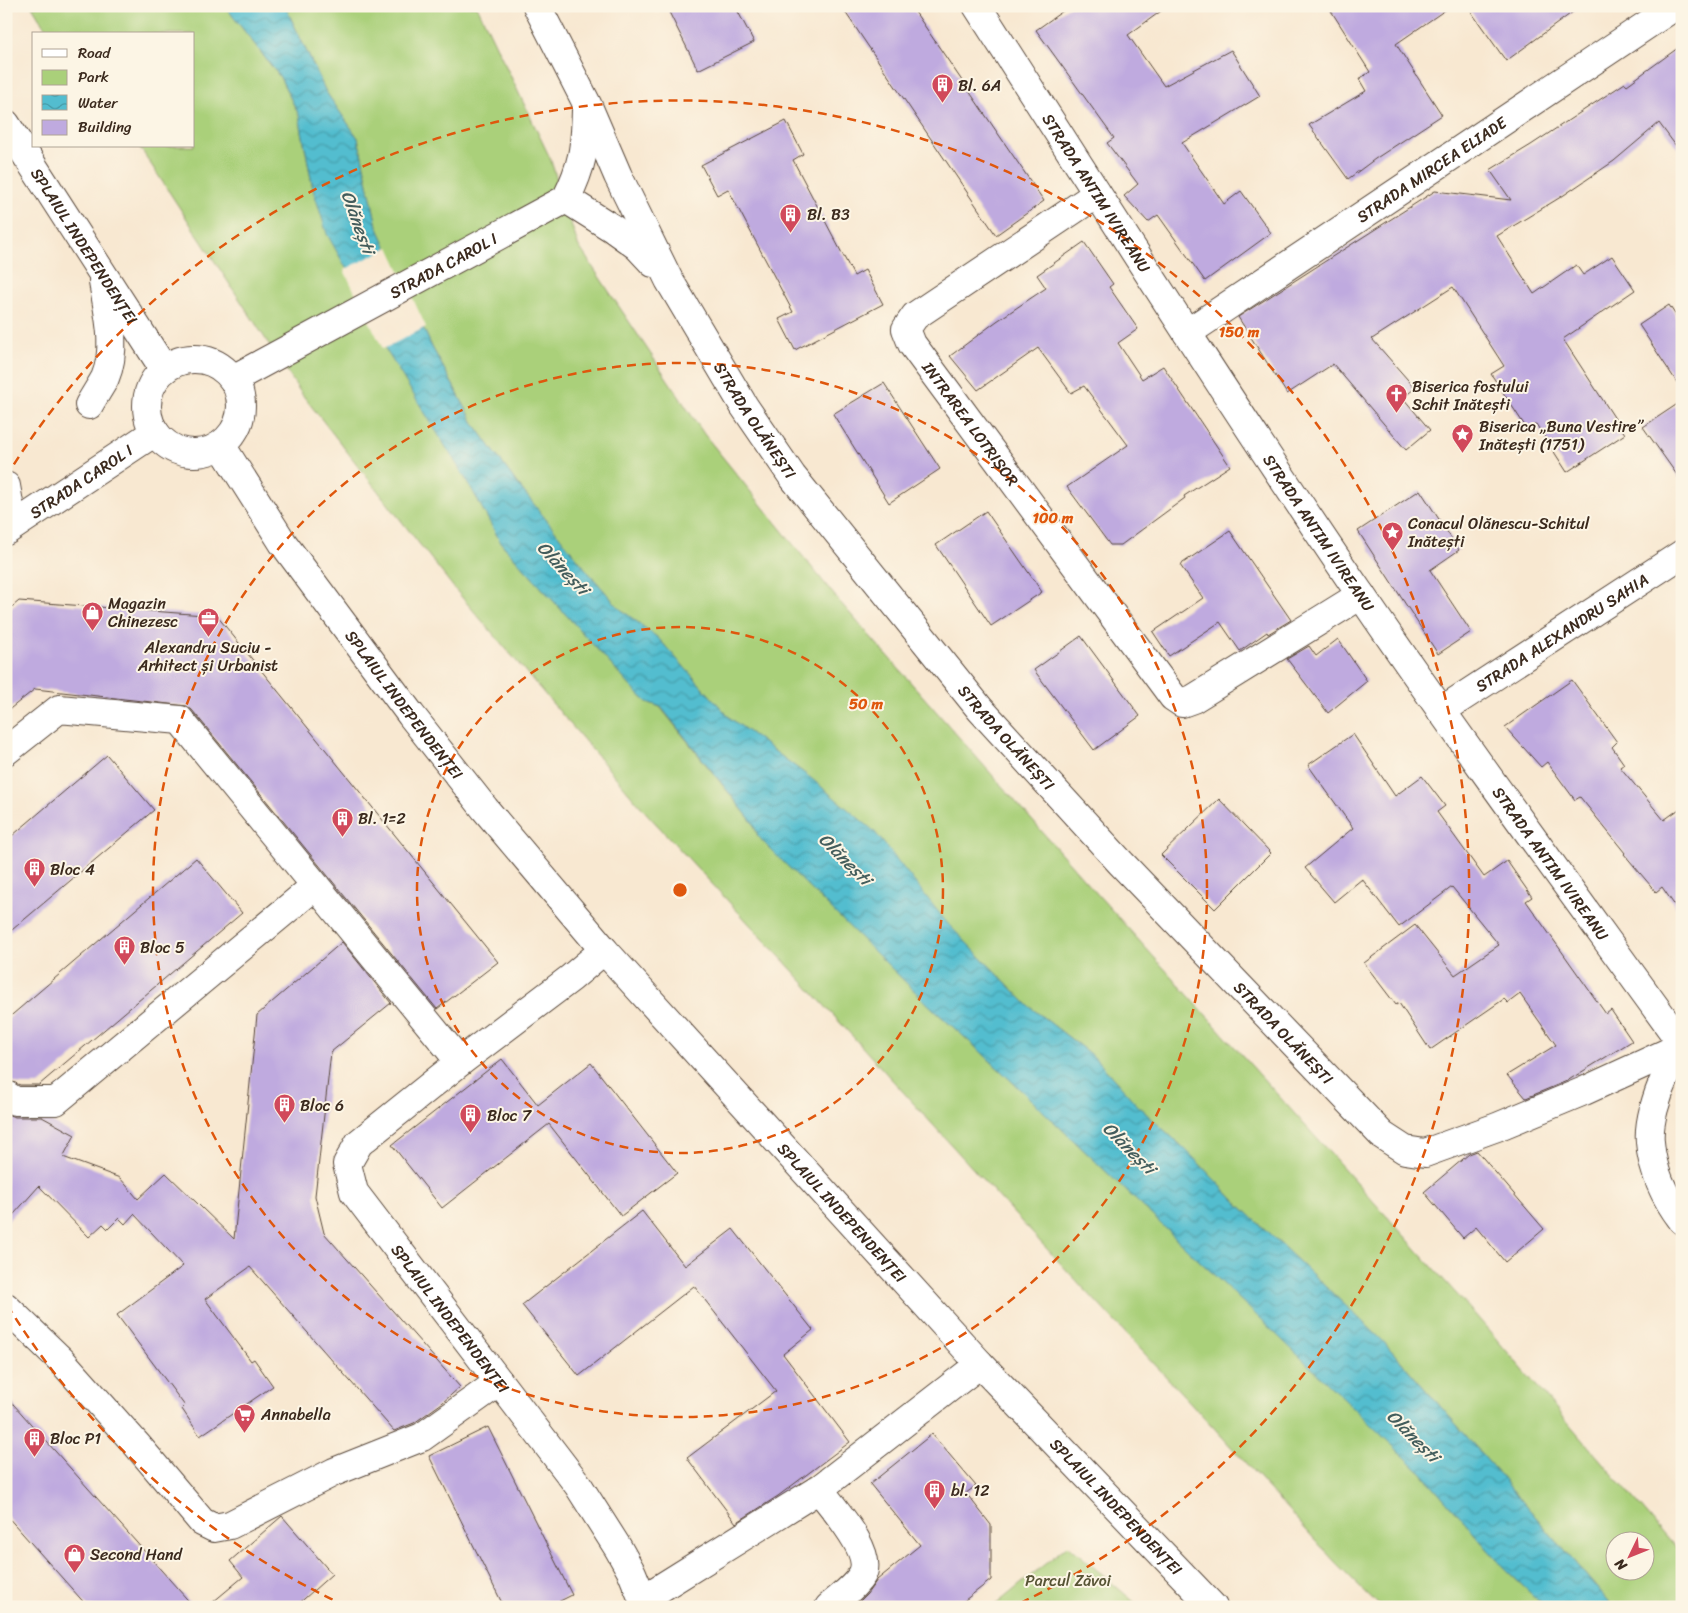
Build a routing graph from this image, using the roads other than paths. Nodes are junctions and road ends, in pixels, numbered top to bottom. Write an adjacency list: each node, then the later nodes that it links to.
1 (537, 6): 4 (street, STRADA OLĂNEȘTI)
2 (1675, 6): 10 (street, STRADA MIRCEA ELIADE)
3 (988, 10): 6 (street, STRADA ANTIM IVIREANU)
4 (587, 104): 7 (street); 9 (street, STRADA OLĂNEȘTI)
5 (6, 124): 8 (street, SPLAIUL INDEPENDENȚEI)
6 (1097, 194): 10 (street, STRADA ANTIM IVIREANU); 19 (street, INTRAREA LOTRIȘOR)
7 (566, 199): 9 (street); 12 (street, STRADA CAROL I)
8 (102, 273): 11 (street, SPLAIUL INDEPENDENȚEI); 13 (street)
9 (669, 280): 24 (street, STRADA OLĂNEȘTI)
10 (1187, 333): 19 (street, STRADA ANTIM IVIREANU)
11 (164, 369): 12 (street); 14 (street)
12 (233, 379): 15 (street)
13 (89, 405)
14 (155, 432): 15 (street); 17 (street, STRADA CAROL I)
15 (221, 445): 23 (street, SPLAIUL INDEPENDENȚEI)
16 (6, 486): 17 (street)
17 (10, 528)
18 (1682, 554): 20 (street, STRADA ALEXANDRU SAHIA)
19 (1361, 595): 20 (street, STRADA ANTIM IVIREANU)
20 (1441, 711): 24 (street, STRADA ANTIM IVIREANU)
21 (6, 752): 22 (street)
22 (315, 886): 25 (street); 26 (street)
23 (604, 950): 25 (street, SPLAIUL INDEPENDENȚEI); 29 (street, SPLAIUL INDEPENDENȚEI)
24 (1682, 1046): 27 (street)
25 (460, 1062): 30 (street, SPLAIUL INDEPENDENȚEI)
26 (6, 1095)
27 (1682, 1220)
28 (6, 1307): 30 (street)
29 (980, 1364): 31 (street, SPLAIUL INDEPENDENȚEI); 34 (street, SPLAIUL INDEPENDENȚEI)
30 (499, 1382): 32 (street, SPLAIUL INDEPENDENȚEI)
31 (819, 1489): 32 (street, SPLAIUL INDEPENDENȚEI); 33 (street)
32 (645, 1603)
33 (829, 1607)
34 (1213, 1607)

